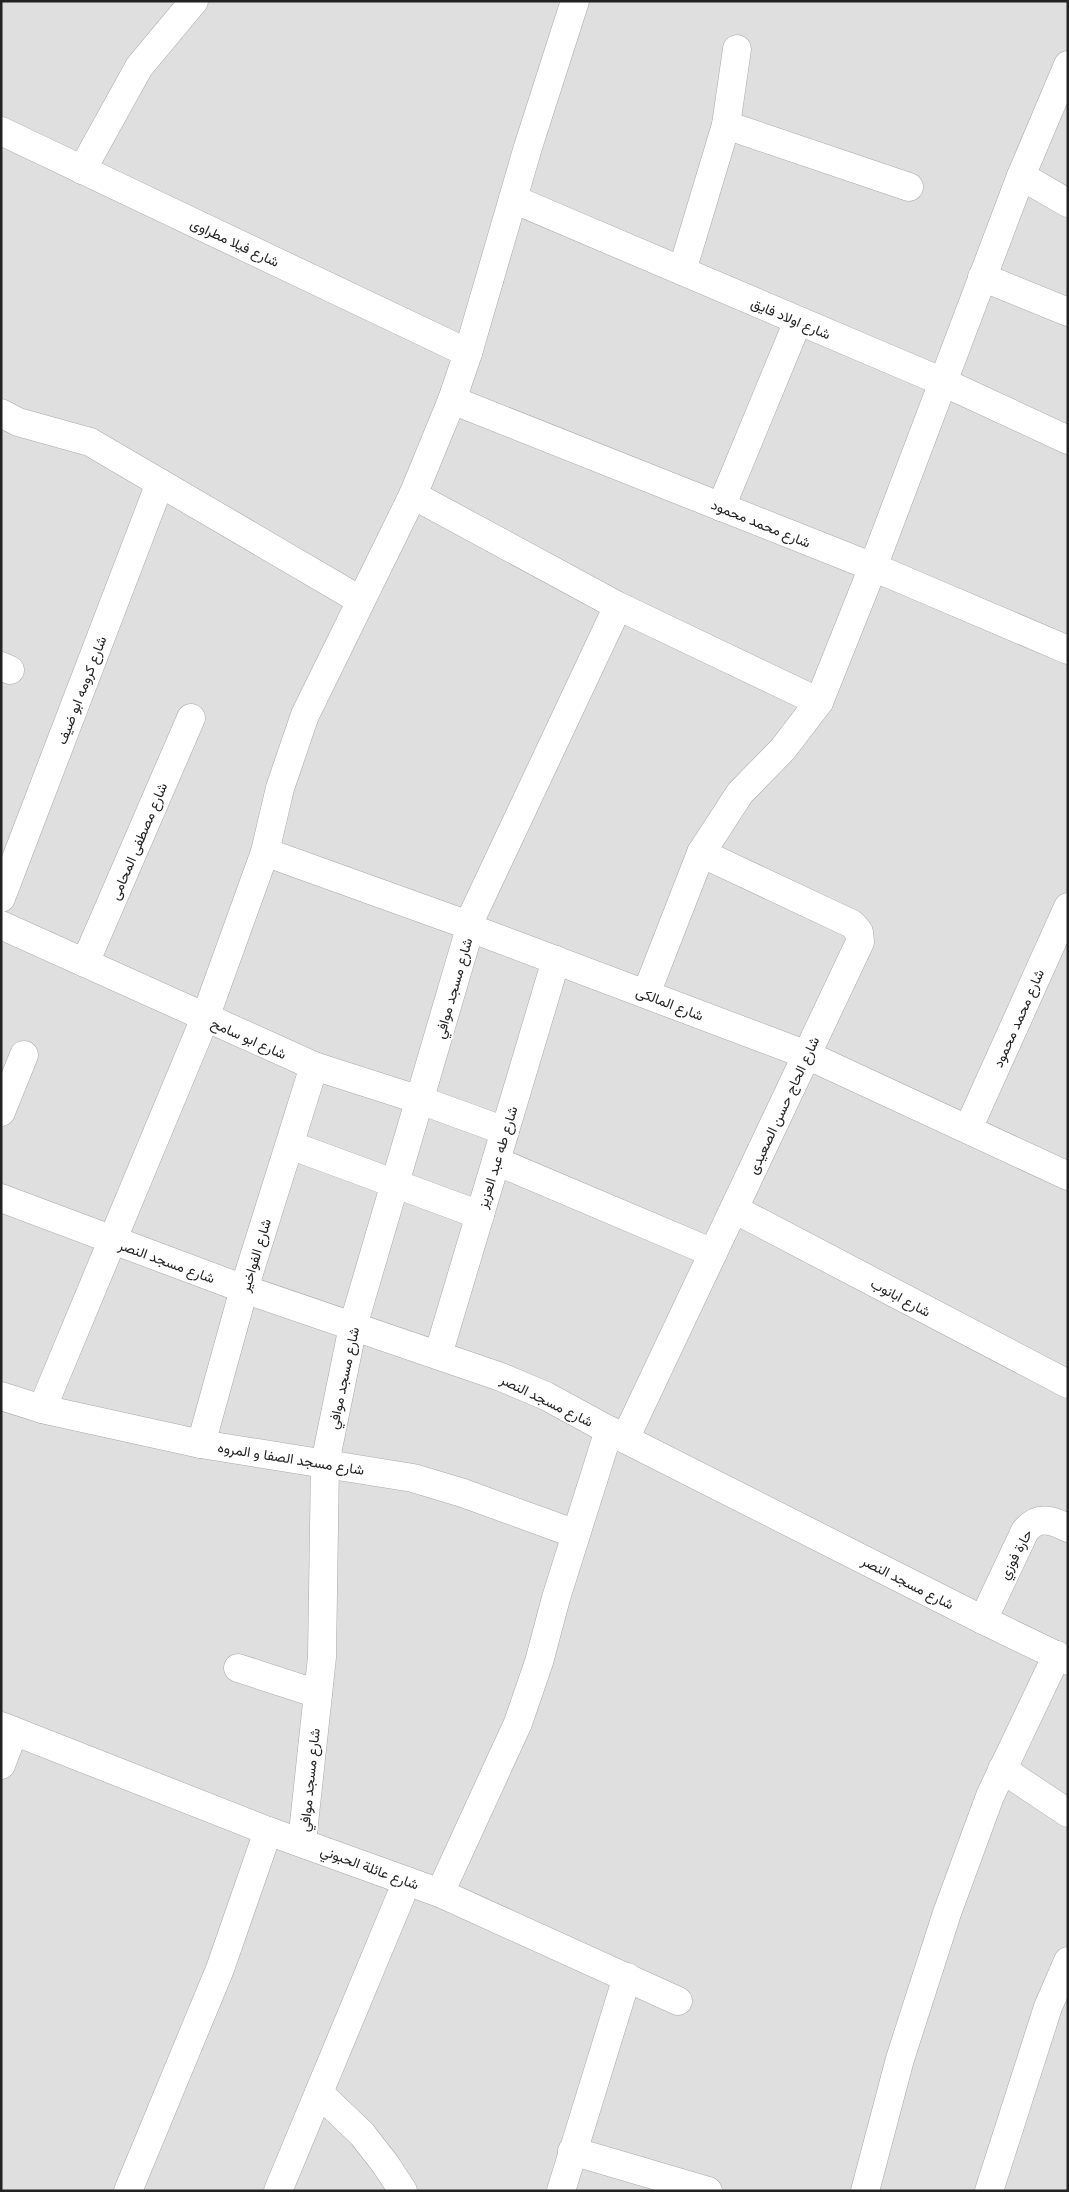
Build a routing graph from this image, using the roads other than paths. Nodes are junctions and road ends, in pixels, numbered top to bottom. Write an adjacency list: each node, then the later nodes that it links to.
1 (194, 1): 7 (street)
2 (575, 1): 10 (street)
3 (737, 49): 5 (street)
4 (1068, 65): 8 (street)
5 (726, 125): 9 (street); 12 (street)
6 (1, 131): 7 (street, شارع فيلا مطراوى)
7 (82, 170): 16 (street, شارع فيلا مطراوى)
8 (1021, 176): 11 (street); 13 (street)
9 (909, 187)
10 (513, 199): 12 (street, شارع اولاد فايق); 16 (street)
11 (1068, 202)
12 (682, 270): 15 (street, شارع اولاد فايق)
13 (982, 277): 14 (street); 17 (street)
14 (1068, 312)
15 (798, 321): 17 (street, شارع اولاد فايق); 23 (street)
16 (468, 354): 18 (street)
17 (943, 382): 20 (street, شارع اولاد فايق); 24 (street)
18 (452, 400): 22 (street); 23 (street, شارع محمد محمود)
19 (1, 413): 21 (street)
20 (1068, 440)
21 (160, 483): 25 (street); 32 (street, شارع كرومه ابو ضيف)
22 (413, 495): 25 (street); 26 (street)
23 (721, 507): 24 (street, شارع محمد محمود)
24 (873, 567): 27 (street, شارع محمد محمود); 28 (street)
25 (360, 600): 30 (street)
26 (618, 606): 28 (street); 35 (street, شارع مسجد موافي)
27 (1068, 650)
28 (819, 702): 31 (street)
29 (191, 718): 38 (street, شارع مصطفى المحامى)
30 (264, 852): 35 (street, شارع المالكى); 40 (street)
31 (701, 854): 39 (street); 42 (street, شارع الحاج حسن الصعيدى)
32 (1, 898)
33 (1068, 907): 36 (street, شارع محمد محمود)
34 (1, 925): 38 (street, شارع ابو سامح)
35 (469, 927): 37 (street, شارع المالكى); 44 (street, شارع مسجد موافي)
36 (1059, 948): 46 (street, شارع محمد محمود)
37 (556, 960): 39 (street, شارع المالكى); 47 (street, شارع طه عبد العزيز)
38 (85, 963): 40 (street, شارع ابو سامح)
39 (646, 994): 42 (street, شارع المالكى)
40 (205, 1018): 43 (street, شارع ابو سامح); 55 (street)
41 (24, 1055): 45 (street)
42 (807, 1055): 46 (street, شارع المالكى); 53 (street, شارع الحاج حسن الصعيدى)
43 (314, 1066): 44 (street, شارع ابو سامح); 48 (street, شارع الفواخير)
44 (420, 1100): 47 (street, شارع ابو سامح); 51 (street, شارع مسجد موافي)
45 (1, 1112)
46 (968, 1129): 50 (street, شارع المالكى)
47 (504, 1131): 49 (street, شارع طه عبد العزيز)
48 (290, 1145): 51 (street); 57 (street, شارع الفواخير)
49 (496, 1161): 54 (street, شارع طه عبد العزيز); 56 (street)
50 (1068, 1176)
51 (395, 1183): 54 (street); 58 (street, شارع مسجد موافي)
52 (1, 1198): 55 (street, شارع مسجد النصر)
53 (734, 1209): 56 (street, شارع الحاج حسن الصعيدى); 60 (street, شارع ابانوب)
54 (480, 1215): 59 (street, شارع طه عبد العزيز)
55 (112, 1241): 57 (street, شارع مسجد النصر); 62 (street)
56 (714, 1253): 63 (street, شارع الحاج حسن الصعيدى)
57 (244, 1289): 58 (street, شارع مسجد النصر); 64 (street, شارع الفواخير)
58 (353, 1326): 59 (street, شارع مسجد النصر); 65 (street, شارع مسجد موافي)
59 (438, 1355): 63 (street, شارع مسجد النصر)
60 (1068, 1384)
61 (1, 1396): 62 (street, شارع مسجد الصفا و المروه)
62 (42, 1409): 64 (street, شارع مسجد الصفا و المروه)
63 (617, 1435): 67 (street, شارع الحاج حسن الصعيدى); 68 (street, شارع مسجد النصر)
64 (201, 1444): 65 (street, شارع مسجد الصفا و المروه)
65 (325, 1464): 67 (street, شارع مسجد الصفا و المروه); 71 (street, شارع مسجد موافي)
66 (1068, 1528): 68 (street, حارة فوزي)
67 (576, 1534): 79 (street, شارع الحاج حسن الصعيدى)
68 (983, 1620): 69 (street, شارع مسجد النصر)
69 (1063, 1658): 74 (street)
70 (238, 1668): 71 (street)
71 (318, 1694): 77 (street, شارع مسجد موافي)
72 (8, 1729): 73 (street); 76 (street, شارع عائلة الحبوني)
73 (1, 1765)
74 (1002, 1769): 75 (street); 91 (street)
75 (1068, 1813)
76 (268, 1831): 77 (street, شارع عائلة الحبوني); 86 (street)
77 (302, 1842): 78 (street, شارع عائلة الحبوني)
78 (407, 1881): 79 (street, شارع عائلة الحبوني); 84 (street)
79 (440, 1893): 81 (street, شارع عائلة الحبوني)
80 (1068, 1961): 83 (street)
81 (627, 1977): 82 (street, شارع عائلة الحبوني); 85 (street)
82 (678, 2001)
83 (1058, 2011): 92 (street)
84 (319, 2093): 87 (street); 88 (street)
85 (572, 2151): 89 (street); 90 (street)
86 (128, 2191)
87 (278, 2191)
88 (403, 2191)
89 (561, 2191)
90 (708, 2191)
91 (865, 2191)
92 (989, 2191)

